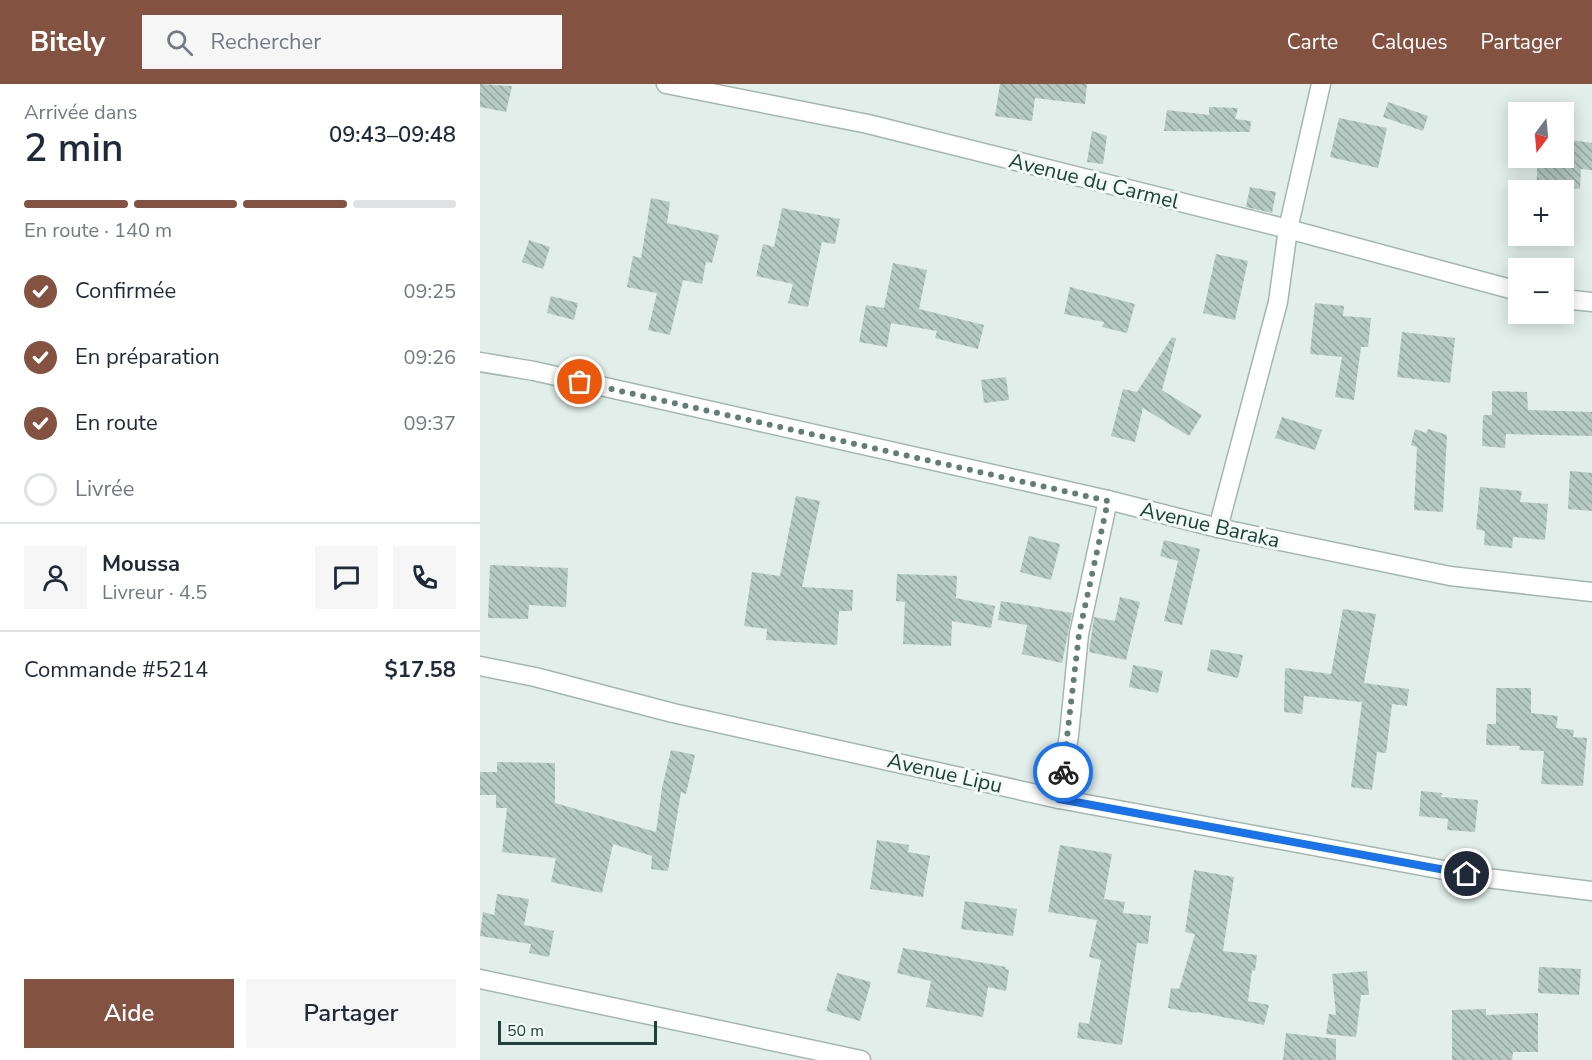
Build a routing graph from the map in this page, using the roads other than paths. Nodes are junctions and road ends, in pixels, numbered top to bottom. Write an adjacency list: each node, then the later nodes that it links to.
1 (666, 84): 3 (street, Avenue du Carmel)
2 (1321, 84): 3 (street)
3 (1288, 230): 4 (street, Avenue du Carmel); 9 (street)
4 (1508, 288)
5 (1574, 300): 6 (street)
6 (1592, 302)
7 (480, 362): 8 (street, Avenue Baraka)
8 (1108, 501): 9 (street, Avenue Baraka); 12 (street)
9 (1218, 528): 10 (street, Avenue Baraka)
10 (1592, 592)
11 (480, 666): 12 (street, Avenue Lipu)
12 (1059, 799): 13 (street, Avenue Lipu)
13 (1592, 891)
14 (480, 979): 15 (street)
15 (861, 1060)

